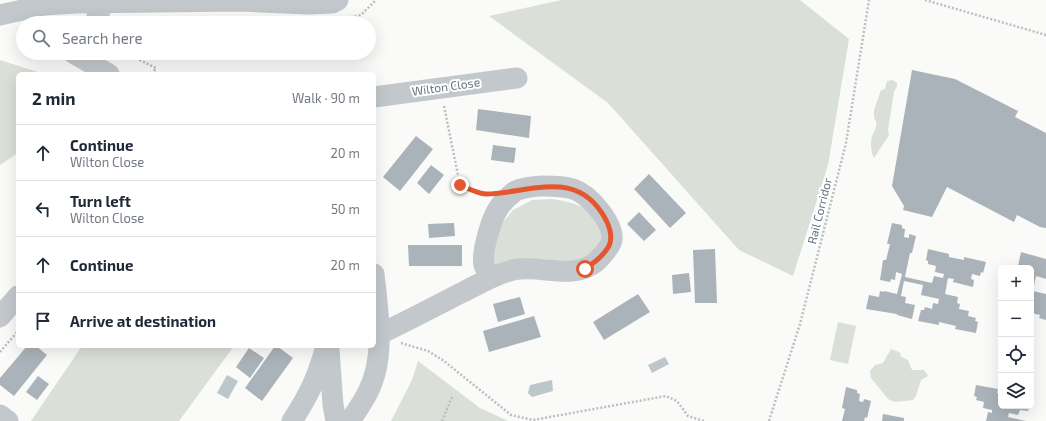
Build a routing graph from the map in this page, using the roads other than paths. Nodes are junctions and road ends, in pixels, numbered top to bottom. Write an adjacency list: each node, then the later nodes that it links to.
1 (338, 0): 2 (street)
2 (105, 2): 3 (street); 5 (street)
3 (25, 11): 4 (street)
4 (0, 15)
5 (98, 16)
6 (88, 60): 7 (street)
7 (99, 65)
8 (517, 78): 9 (street, Wilton Close)
9 (376, 97)
10 (491, 278): 10 (street); 14 (street)
11 (376, 295): 14 (street)
12 (16, 298): 13 (street)
13 (0, 317)
14 (380, 336): 21 (street)
15 (326, 348): 19 (street)
16 (329, 348): 20 (street)
17 (0, 415): 18 (street)
18 (8, 421)
19 (292, 421)
20 (336, 421)
21 (350, 421)

